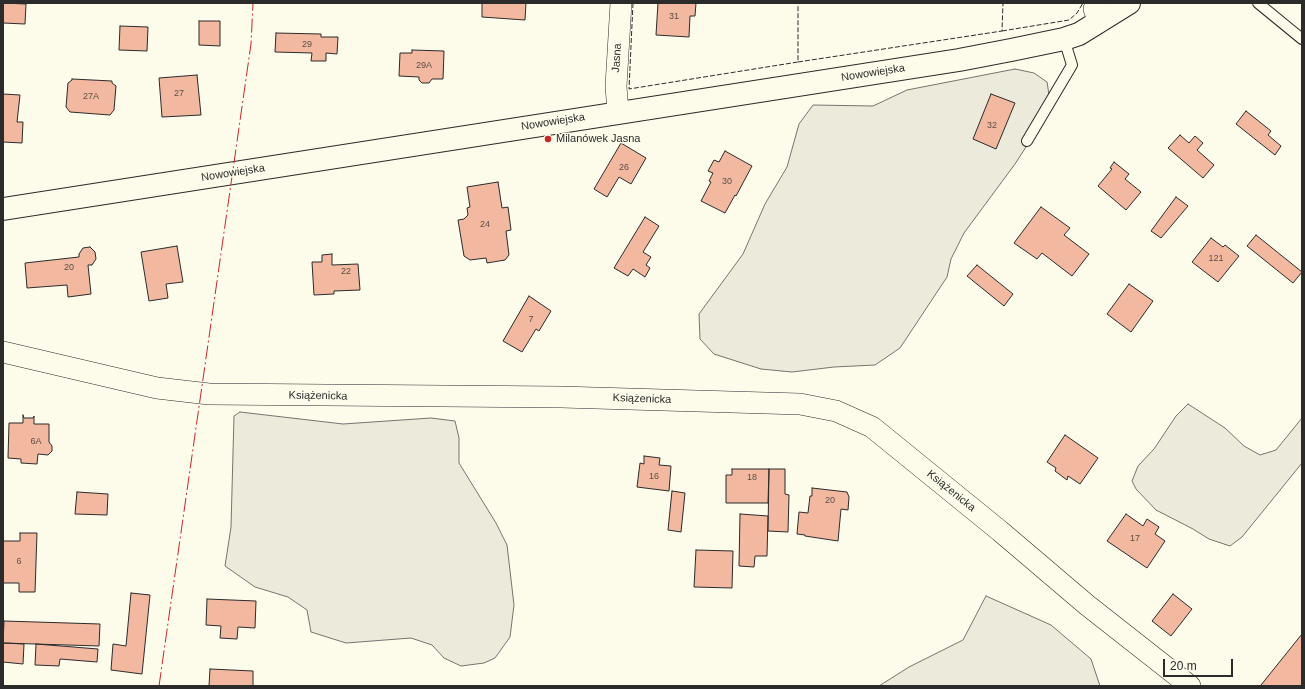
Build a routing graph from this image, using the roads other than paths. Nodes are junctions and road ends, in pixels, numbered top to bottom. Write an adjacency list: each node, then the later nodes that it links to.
1 (621, 3): 7 (street, Jasna)
2 (1129, 3): 4 (street, Nowowiejska)
3 (1258, 3): 6 (lane)
4 (1098, 13): 5 (street, Nowowiejska)
5 (1064, 39): 7 (street, Nowowiejska); 8 (lane)
6 (1302, 39)
7 (618, 112): 9 (street, Nowowiejska)
8 (1028, 141)
9 (3, 209)
10 (3, 352): 11 (street, Książenicka)
11 (1190, 686)

